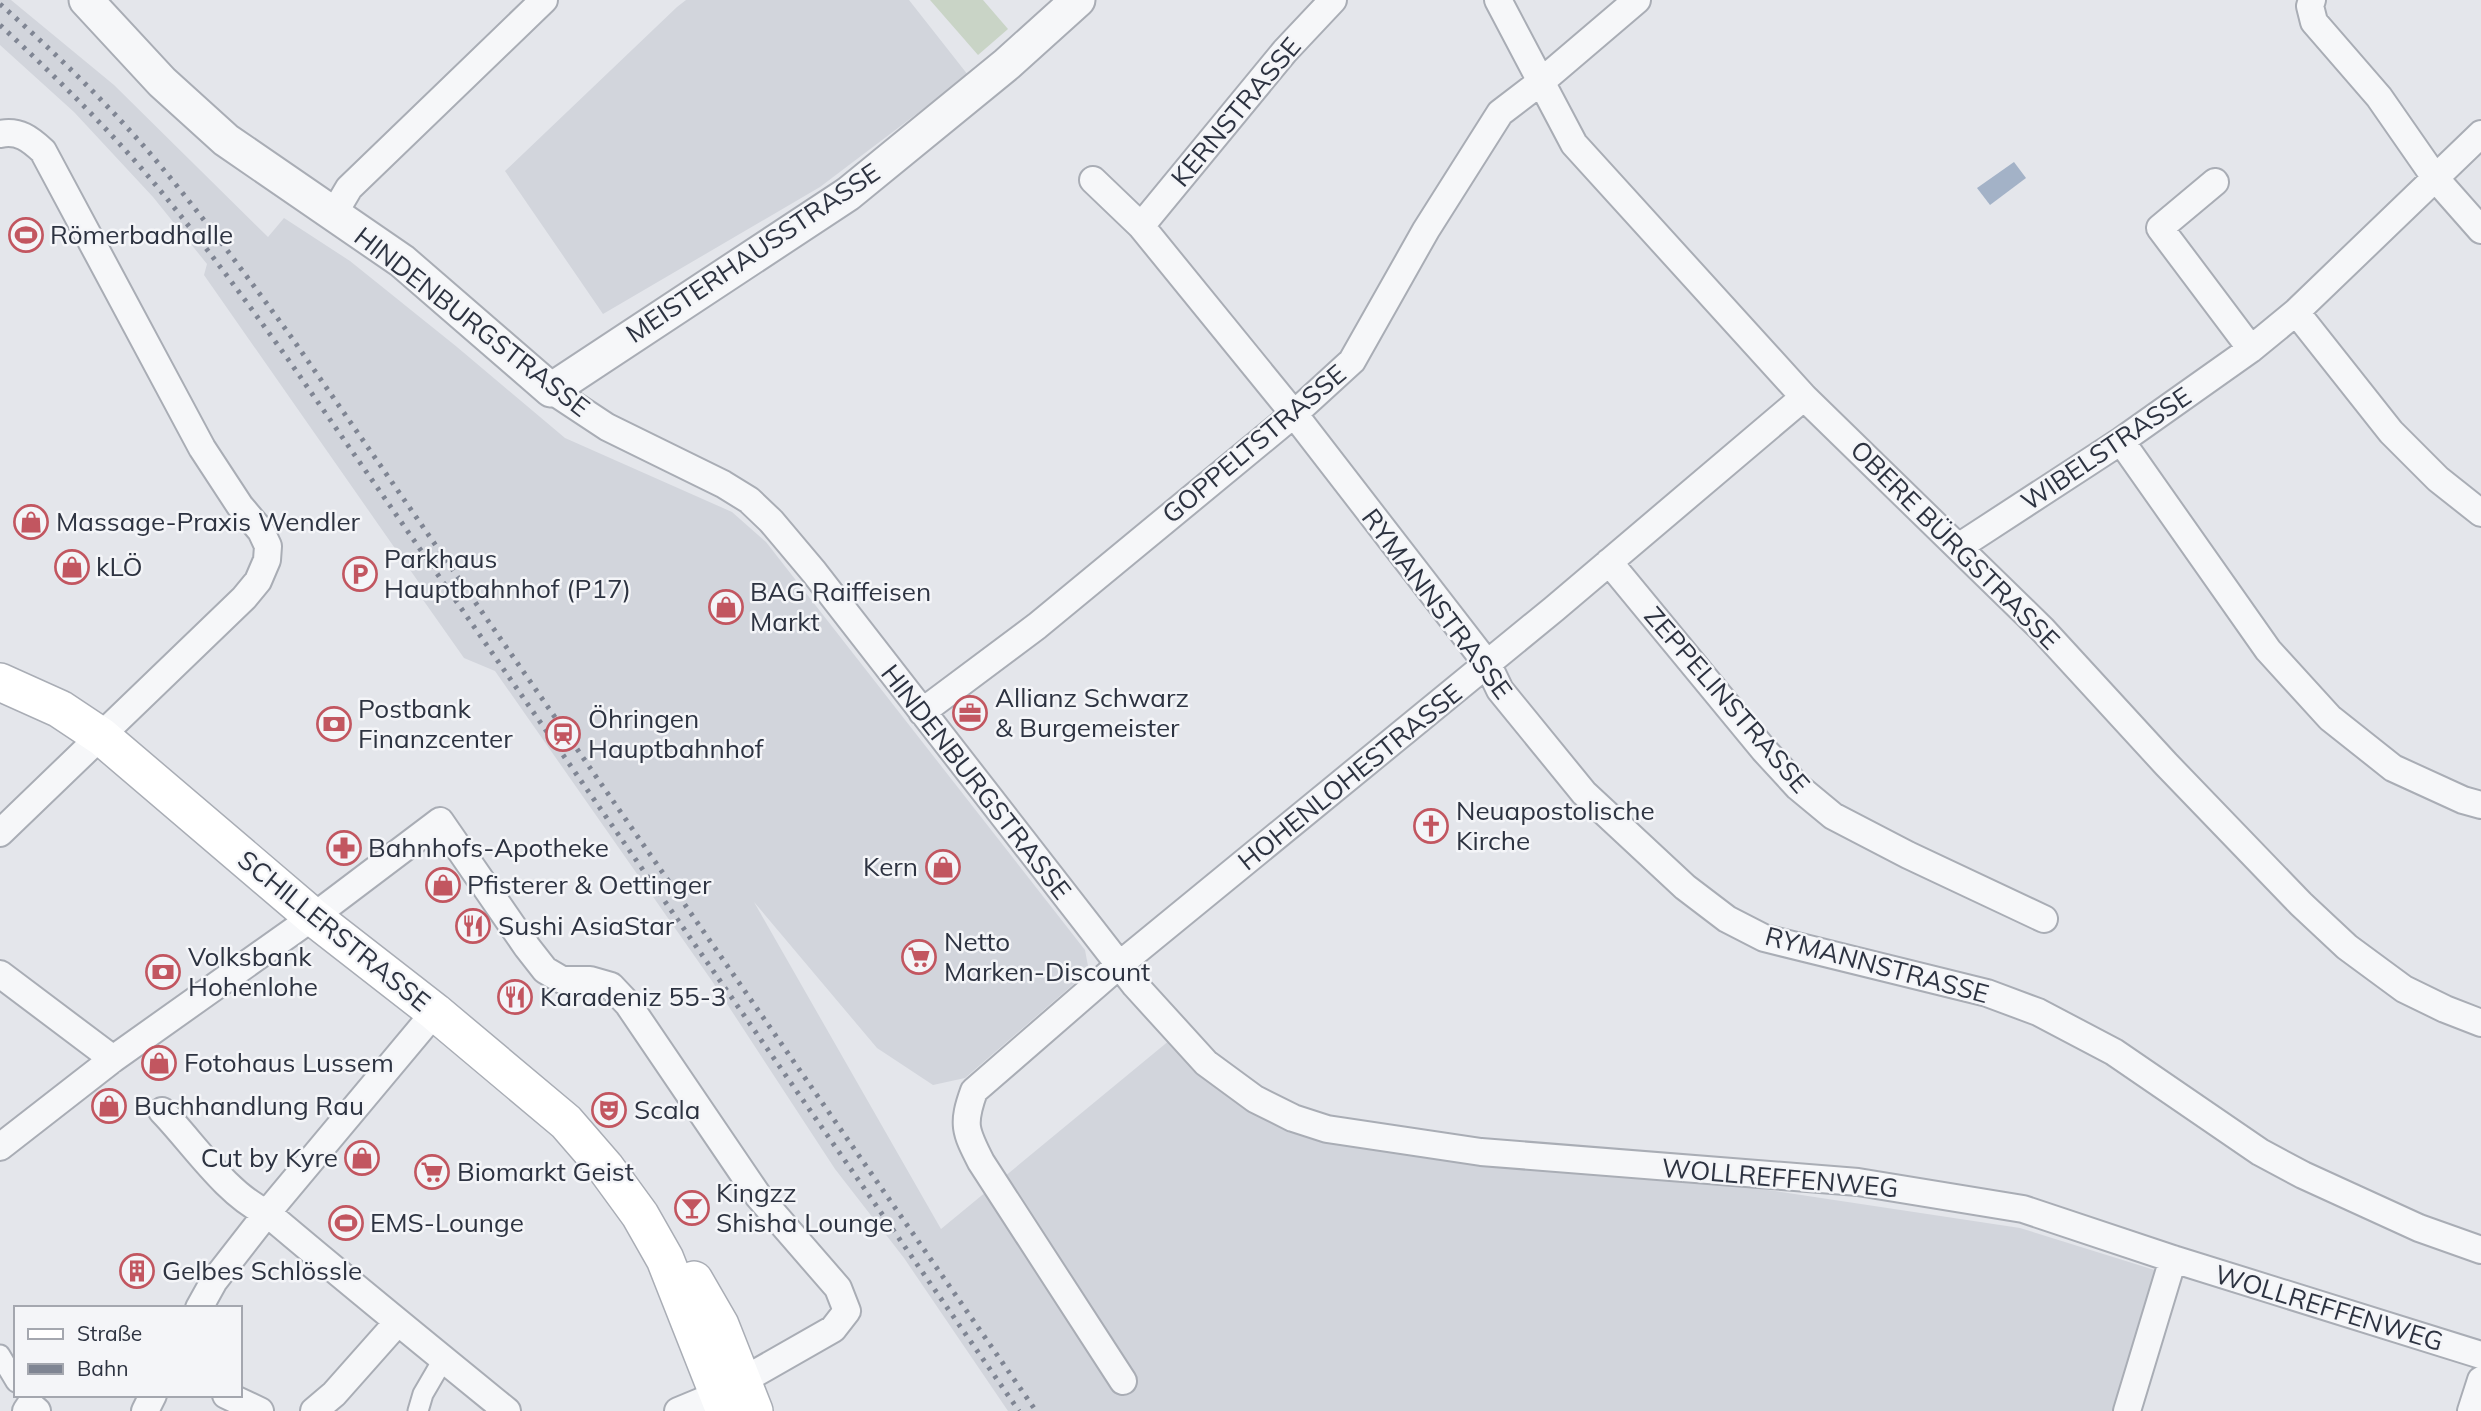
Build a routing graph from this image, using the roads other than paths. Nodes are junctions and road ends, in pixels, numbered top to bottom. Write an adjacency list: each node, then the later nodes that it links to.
1 (86, 0): 14 (street, HINDENBURGSTRASSE)
2 (544, 0): 14 (street)
3 (1078, 0): 19 (street, MEISTERHAUSSTRASSE)
4 (1333, 0): 15 (street, KERNSTRASSE)
5 (1498, 0): 8 (street, OBERE BÜRGSTRASSE)
6 (1637, 0): 8 (street, GOPPELTSTRASSE)
7 (2312, 0): 11 (street)
8 (1542, 81): 20 (street, OBERE BÜRGSTRASSE); 21 (street, GOPPELTSTRASSE)
9 (0, 134): 29 (street)
10 (2481, 134): 11 (street, WIBELSTRASSE)
11 (2436, 179): 16 (street); 17 (street, WIBELSTRASSE)
12 (1093, 180): 15 (street, RYMANNSTRASSE)
13 (2215, 182): 18 (street)
14 (333, 215): 19 (street, HINDENBURGSTRASSE)
15 (1142, 226): 21 (street, RYMANNSTRASSE)
16 (2481, 230)
17 (2296, 312): 18 (street, WIBELSTRASSE); 23 (street)
18 (2251, 349): 22 (street, WIBELSTRASSE)
19 (551, 390): 28 (street, HINDENBURGSTRASSE)
20 (1804, 397): 24 (street, OBERE BÜRGSTRASSE); 25 (street, HOHENLOHESTRASSE)
21 (1294, 414): 26 (street, RYMANNSTRASSE); 28 (street, GOPPELTSTRASSE)
22 (2121, 441): 24 (street, WIBELSTRASSE); 30 (street)
23 (2481, 513)
24 (1960, 547): 37 (street, OBERE BÜRGSTRASSE)
25 (1609, 562): 26 (street, HOHENLOHESTRASSE); 33 (street, ZEPPELINSTRASSE)
26 (1488, 665): 34 (street, HOHENLOHESTRASSE); 42 (street, RYMANNSTRASSE)
27 (0, 682): 29 (main road, SCHILLERSTRASSE)
28 (922, 712): 34 (street, HINDENBURGSTRASSE)
29 (102, 737): 31 (street); 32 (main road, SCHILLERSTRASSE)
30 (2481, 805)
31 (0, 833)
32 (313, 917): 36 (main road, SCHILLERSTRASSE); 38 (street); 53 (street)
33 (2044, 919)
34 (1118, 966): 43 (street, WOLLREFFENWEG); 51 (street, HOHENLOHESTRASSE)
35 (0, 974): 38 (street)
36 (435, 1012): 41 (street); 53 (main road, SCHILLERSTRASSE)
37 (2481, 1023)
38 (113, 1059): 40 (street)
39 (162, 1111): 41 (street)
40 (0, 1147)
41 (267, 1213): 44 (street); 45 (street)
42 (2481, 1250)
43 (2173, 1259): 47 (street, WOLLREFFENWEG); 59 (street)
44 (200, 1306)
45 (397, 1323): 48 (street); 55 (street)
46 (0, 1355): 49 (street)
47 (2481, 1355)
48 (444, 1358): 56 (street); 57 (street)
49 (14, 1379)
50 (2481, 1380): 60 (street)
51 (1123, 1381)
52 (230, 1397): 54 (street)
53 (736, 1399): 58 (street)
54 (260, 1411)
55 (314, 1411)
56 (418, 1411)
57 (507, 1411)
58 (678, 1411)
59 (2127, 1411)
60 (2471, 1411)

